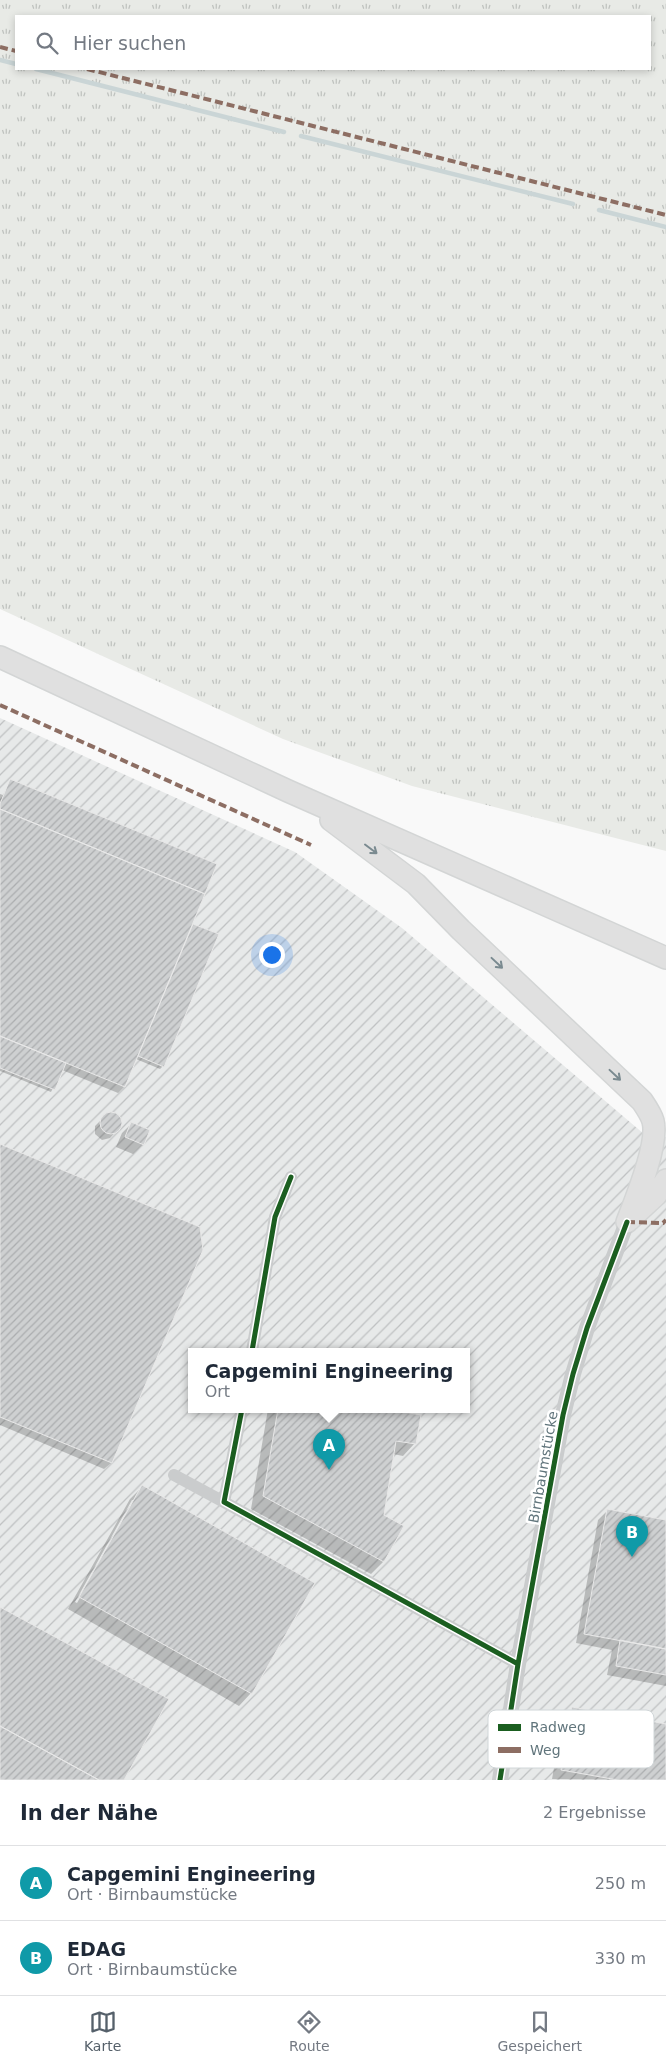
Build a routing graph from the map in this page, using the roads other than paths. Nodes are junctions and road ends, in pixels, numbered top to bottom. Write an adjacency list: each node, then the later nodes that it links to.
1 (0, 657): 2 (main road)
2 (288, 791): 3 (main road); 6 (main road, one-way to 6)
3 (666, 958)
4 (291, 1177): 7 (street)
5 (666, 1180): 6 (main road)
6 (627, 1222): 11 (street, Birnbaumstücke)
7 (253, 1348)
8 (241, 1413): 10 (street)
9 (174, 1475): 10 (street)
10 (224, 1502): 11 (street)
11 (518, 1664): 12 (street, Birnbaumstücke)
12 (511, 1710)

